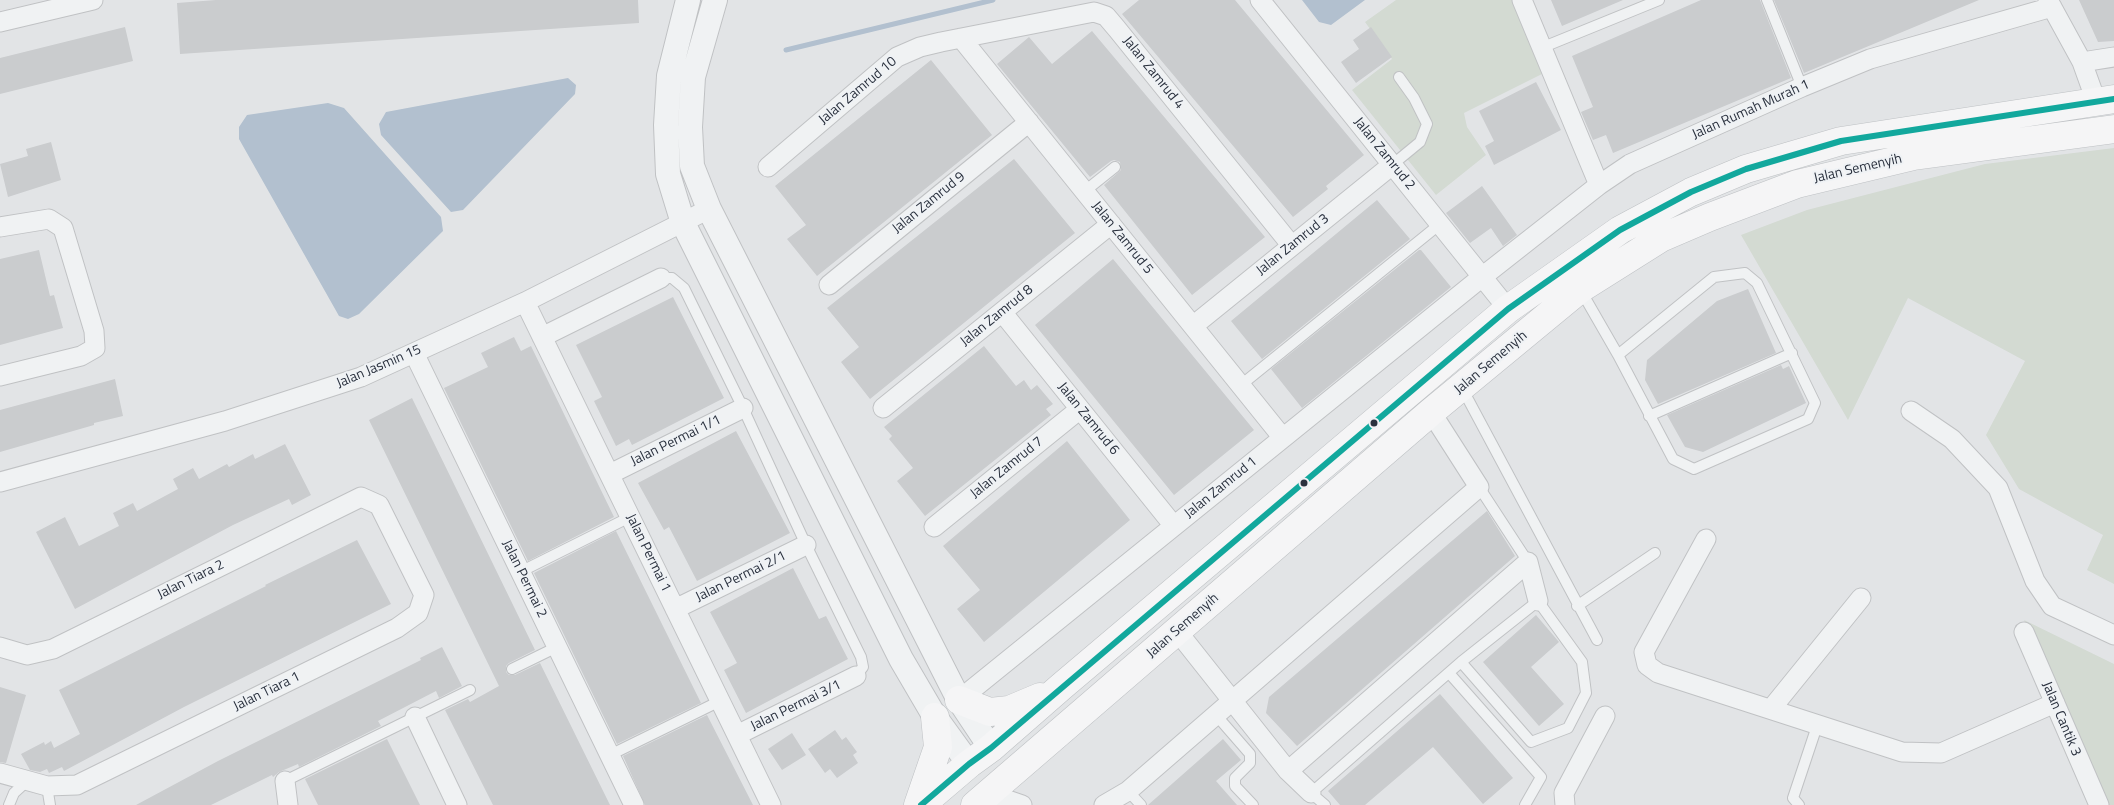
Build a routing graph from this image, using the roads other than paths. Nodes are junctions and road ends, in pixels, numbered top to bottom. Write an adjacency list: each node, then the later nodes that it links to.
1 (93, 0): 9 (street)
2 (688, 0): 25 (street)
3 (715, 0): 24 (street)
4 (1260, 0): 19 (street, Jalan Zamrud 2)
5 (1522, 0): 11 (street)
6 (1659, 0): 11 (lane)
7 (1767, 0): 15 (lane)
8 (2050, 3): 13 (street); 15 (street, Jalan Rumah Murah 1)
9 (0, 22)
10 (961, 38): 17 (street, Jalan Zamrud 5); 20 (street, Jalan Zamrud 10); 29 (street, Jalan Zamrud 4)
11 (1541, 48): 22 (street)
12 (2114, 57): 13 (street)
13 (2082, 62): 16 (street)
14 (1398, 77): 19 (lane)
15 (1802, 86): 22 (street, Jalan Rumah Murah 1)
16 (2105, 100): 35 (main road, Jalan Semenyih)
17 (1029, 122): 23 (street, Jalan Zamrud 5); 32 (street, Jalan Zamrud 9)
18 (2114, 129): 33 (main road, Jalan Semenyih)
19 (1392, 165): 27 (street, Jalan Zamrud 2); 29 (street, Jalan Zamrud 3)
20 (768, 166)
21 (1115, 167): 23 (lane)
22 (1598, 185): 30 (street, Jalan Rumah Murah 1)
23 (1085, 191): 26 (street, Jalan Zamrud 5)
24 (709, 209): 25 (street, Jalan Jasmin 15); 81 (street)
25 (683, 222): 34 (street, Jalan Jasmin 15); 90 (street)
26 (1111, 224): 36 (street, Jalan Zamrud 8); 37 (street, Jalan Zamrud 5)
27 (1440, 224): 30 (street, Jalan Zamrud 2); 43 (lane)
28 (0, 228): 42 (street)
29 (1292, 246): 37 (street, Jalan Zamrud 3)
30 (1482, 277): 35 (street, Jalan Zamrud 2); 51 (street, Jalan Zamrud 1)
31 (661, 278): 38 (street); 45 (lane)
32 (829, 285)
33 (1580, 289): 41 (lane); 44 (main road, Jalan Semenyih)
34 (525, 302): 38 (street, Jalan Permai 1); 39 (street, Jalan Jasmin 15)
35 (1508, 309): 79 (main road, Jalan Semenyih)
36 (1002, 312): 46 (street, Jalan Zamrud 8); 47 (street, Jalan Zamrud 6)
37 (1193, 326): 43 (street, Jalan Zamrud 5)
38 (542, 337): 52 (street, Jalan Permai 1)
39 (414, 353): 53 (street, Jalan Jasmin 15); 63 (street, Jalan Permai 2)
40 (1792, 353): 41 (lane); 50 (lane); 50 (lane)
41 (1618, 354): 50 (lane)
42 (0, 376)
43 (1241, 385): 51 (street, Jalan Zamrud 5)
44 (1462, 388): 49 (main road, Jalan Semenyih); 66 (lane)
45 (743, 408): 52 (street, Jalan Permai 1/1); 60 (lane)
46 (883, 408)
47 (1080, 409): 57 (street, Jalan Zamrud 6); 58 (street, Jalan Zamrud 7)
48 (1911, 411): 70 (street)
49 (1431, 412): 54 (street); 68 (main road, Jalan Semenyih)
50 (1649, 416)
51 (1283, 438): 57 (street, Jalan Zamrud 1)
52 (610, 474): 56 (street, Jalan Permai 1)
53 (0, 482)
54 (1479, 486): 62 (lane); 83 (street)
55 (379, 505): 72 (street, Jalan Tiara 2); 100 (street, Jalan Tiara 1)
56 (630, 517): 63 (lane); 67 (street, Jalan Permai 1)
57 (1174, 526): 81 (street, Jalan Zamrud 1)
58 (934, 527)
59 (1706, 539): 85 (street)
60 (806, 544): 67 (street, Jalan Permai 2/1); 78 (lane)
61 (1655, 554): 66 (lane)
62 (1528, 562): 65 (street); 96 (street)
63 (520, 572): 73 (street, Jalan Permai 2)
64 (1861, 598): 85 (street)
65 (1538, 601): 74 (lane); 86 (lane)
66 (1577, 606): 71 (lane)
67 (675, 609): 82 (street, Jalan Permai 1)
68 (1177, 631): 75 (main road, Jalan Semenyih); 83 (street)
69 (2024, 632): 84 (street, Jalan Cantik 3)
70 (2114, 635)
71 (1597, 640)
72 (0, 647)
73 (557, 647): 76 (lane); 94 (street, Jalan Permai 2)
74 (1461, 662): 77 (lane); 86 (lane)
75 (1139, 664): 95 (main road); 102 (main road, Jalan Semenyih)
76 (512, 669)
77 (1450, 672): 91 (lane); 103 (lane)
78 (856, 676): 93 (street, Jalan Permai 3/1)
79 (1062, 686): 81 (main road); 95 (main road, Jalan Semenyih)
80 (470, 690): 89 (lane)
81 (959, 700): 95 (street)
82 (720, 701): 93 (street, Jalan Permai 1); 94 (lane)
83 (1233, 701): 87 (street); 96 (street)
84 (2055, 703): 92 (street); 118 (street, Jalan Cantik 3)
85 (1770, 708): 92 (street)
86 (1504, 710): 91 (lane)
87 (1216, 715): 101 (street); 114 (lane)
88 (1605, 716): 116 (street)
89 (415, 717): 99 (lane); 107 (street)
90 (935, 717): 95 (street); 110 (main road)
91 (1492, 721): 115 (lane)
92 (1817, 726): 117 (lane)
93 (737, 735): 109 (street, Jalan Permai 1)
94 (610, 755): 108 (street, Jalan Permai 2)
95 (983, 759): 110 (main road, Jalan Semenyih); 111 (main road)
96 (1288, 771): 103 (street)
97 (0, 773): 98 (street, Jalan Tiara 1)
98 (26, 781): 100 (street, Jalan Tiara 1); 104 (lane)
99 (285, 781): 106 (street)
100 (47, 786): 105 (lane)
101 (1134, 798): 113 (street)
102 (983, 799): 112 (street)
103 (1318, 799)
104 (9, 805)
105 (50, 805)
106 (288, 805)
107 (457, 805)
108 (634, 805)
109 (771, 805)
110 (919, 805)
111 (954, 805)
112 (1022, 805)
113 (1104, 805)
114 (1253, 805)
115 (1525, 805)
116 (1565, 805)
117 (1799, 805)
118 (2098, 805)

